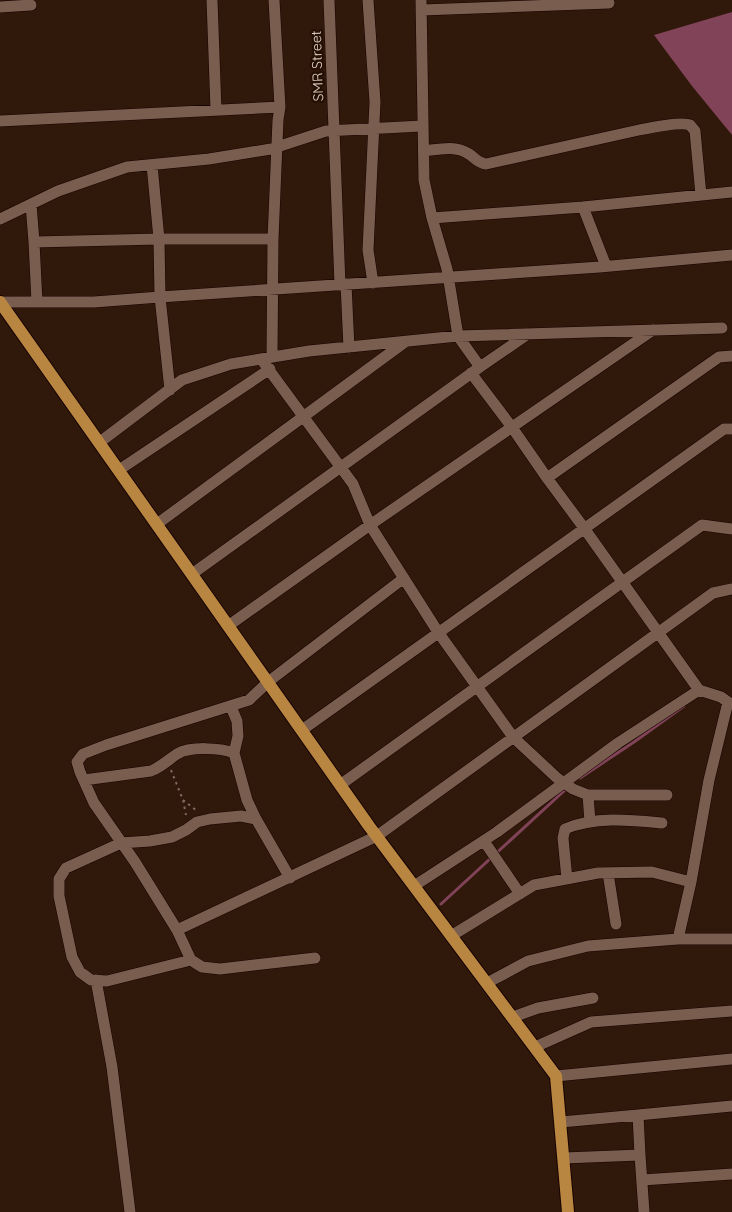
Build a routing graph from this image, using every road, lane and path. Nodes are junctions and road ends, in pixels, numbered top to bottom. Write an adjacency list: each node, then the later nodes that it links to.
1 (212, 0): 10 (street)
2 (274, 0): 9 (street)
3 (329, 0): 14 (street, SMR Street)
4 (368, 0): 13 (street)
5 (609, 3): 6 (street)
6 (421, 5): 12 (street)
7 (31, 6): 8 (street)
8 (0, 7)
9 (280, 107): 10 (street); 15 (street)
10 (216, 110): 11 (street)
11 (0, 121)
12 (422, 126): 13 (street); 16 (street)
13 (374, 129): 14 (street); 30 (street)
14 (335, 131): 15 (street); 31 (street, SMR Street)
15 (277, 147): 17 (street); 25 (street)
16 (424, 150): 19 (street); 22 (street)
17 (152, 165): 20 (street); 24 (street)
18 (732, 192): 19 (street)
19 (701, 195): 21 (street)
20 (31, 204): 23 (street); 26 (street)
21 (583, 206): 22 (street); 28 (street)
22 (432, 218): 29 (street)
23 (0, 219)
24 (159, 239): 25 (street); 26 (street); 33 (street)
25 (273, 239): 32 (street)
26 (34, 242): 35 (street)
27 (732, 255): 28 (street)
28 (606, 266): 29 (street)
29 (449, 278): 30 (street); 39 (street)
30 (373, 283): 31 (street)
31 (343, 284): 32 (street); 41 (street, SMR Street)
32 (272, 290): 33 (street); 43 (street)
33 (160, 297): 35 (street); 46 (street)
34 (1, 302): 35 (street); 50 (main road)
35 (37, 302)
36 (722, 328): 37 (street)
37 (653, 330): 38 (street); 48 (street)
38 (528, 334): 39 (street); 45 (street)
39 (458, 336): 40 (street); 45 (street)
40 (405, 342): 41 (street); 47 (street)
41 (349, 348): 43 (street)
42 (732, 356): 53 (street)
43 (267, 358): 44 (street); 46 (street)
44 (270, 369): 47 (street); 52 (street)
45 (476, 370): 48 (street); 51 (street)
46 (170, 390): 50 (street)
47 (303, 418): 51 (street); 54 (street)
48 (511, 426): 53 (street); 55 (street)
49 (732, 429): 56 (street)
50 (100, 442): 52 (main road)
51 (341, 467): 55 (street); 58 (street)
52 (119, 470): 54 (main road)
53 (547, 478): 56 (street)
54 (157, 524): 58 (main road)
55 (370, 525): 59 (street); 62 (street)
56 (584, 528): 60 (street); 63 (street)
57 (732, 529): 60 (street)
58 (192, 574): 62 (main road)
59 (404, 578): 63 (street); 65 (street)
60 (623, 583): 64 (street); 66 (street)
61 (732, 589): 64 (street)
62 (228, 626): 65 (main road)
63 (438, 632): 66 (street); 70 (street)
64 (658, 632): 67 (street); 71 (street)
65 (268, 682): 69 (street); 70 (main road)
66 (478, 687): 71 (street); 76 (street)
67 (699, 690): 68 (street); 75 (street)
68 (730, 702): 91 (street)
69 (231, 707): 72 (street); 74 (street)
70 (302, 730): 76 (main road)
71 (513, 737): 75 (street); 85 (street)
72 (234, 752): 73 (street); 80 (street)
73 (170, 761): 74 (street); 79 (path)
74 (84, 780): 86 (street)
75 (563, 783): 77 (street); 87 (street)
76 (340, 785): 85 (main road)
77 (588, 795): 78 (street); 82 (street)
78 (667, 795)
79 (183, 800): 81 (path); 84 (path)
80 (256, 819): 81 (street); 89 (street)
81 (206, 820): 84 (street)
82 (590, 822): 83 (street); 90 (street)
83 (662, 823)
84 (186, 830): 86 (street)
85 (377, 836): 89 (street); 92 (main road)
86 (121, 843): 95 (street); 101 (street)
87 (487, 845): 92 (street); 93 (street)
88 (608, 872): 90 (street); 91 (street); 94 (street)
89 (290, 878): 95 (street)
90 (567, 879): 93 (street)
91 (691, 882): 97 (street)
92 (414, 886): 96 (main road)
93 (520, 894): 96 (street)
94 (616, 924)
95 (177, 930): 100 (street)
96 (451, 936): 102 (main road)
97 (678, 939): 98 (street); 102 (street)
98 (732, 939)
99 (315, 958): 100 (street)
100 (190, 960): 101 (street)
101 (96, 980): 116 (street)
102 (487, 983): 105 (main road)
103 (593, 998): 105 (street)
104 (732, 1011): 106 (street)
105 (512, 1017): 106 (main road)
106 (534, 1047): 108 (main road)
107 (732, 1059): 108 (street)
108 (556, 1076): 111 (main road)
109 (732, 1106): 110 (street)
110 (638, 1115): 111 (street); 112 (street)
111 (561, 1122): 113 (main road)
112 (640, 1155): 113 (street); 115 (street)
113 (564, 1158): 117 (main road)
114 (732, 1174): 115 (street)
115 (642, 1180): 118 (street)
116 (130, 1212)
117 (568, 1212)
118 (644, 1212)

